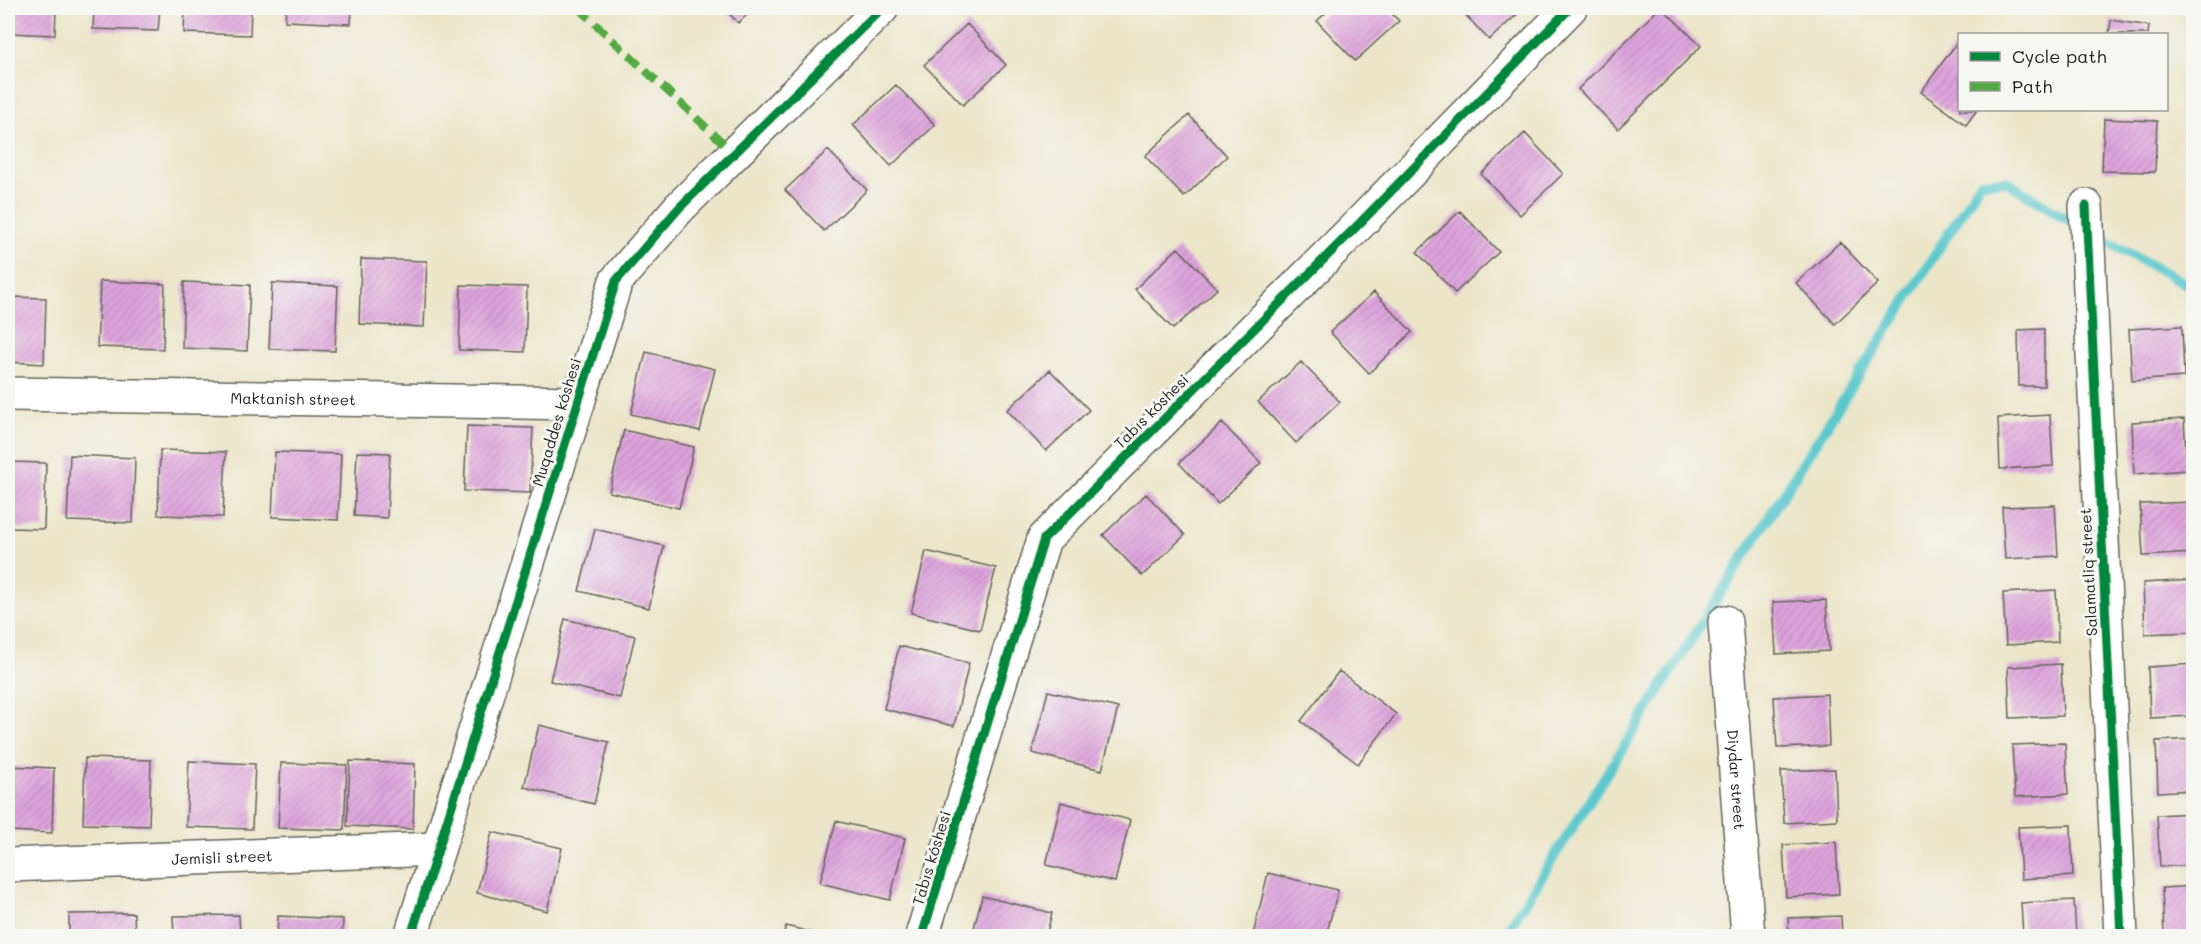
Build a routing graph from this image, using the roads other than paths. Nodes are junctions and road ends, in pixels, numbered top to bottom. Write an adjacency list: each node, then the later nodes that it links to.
1 (882, 8): 5 (street, Muqaddes kóshesi)
2 (1570, 8): 10 (street, Tabıs kóshesi)
3 (2086, 206): 12 (street, Salamatliq street)
4 (8, 394): 5 (street, Maktanish street)
5 (578, 403): 7 (street, Muqaddes kóshesi)
6 (1725, 622): 11 (street, Diydar street)
7 (438, 849): 8 (street, Jemisli street); 9 (street, Muqaddes kóshesi)
8 (8, 865)
9 (411, 936)
10 (922, 936)
11 (1748, 936)
12 (2121, 936)

